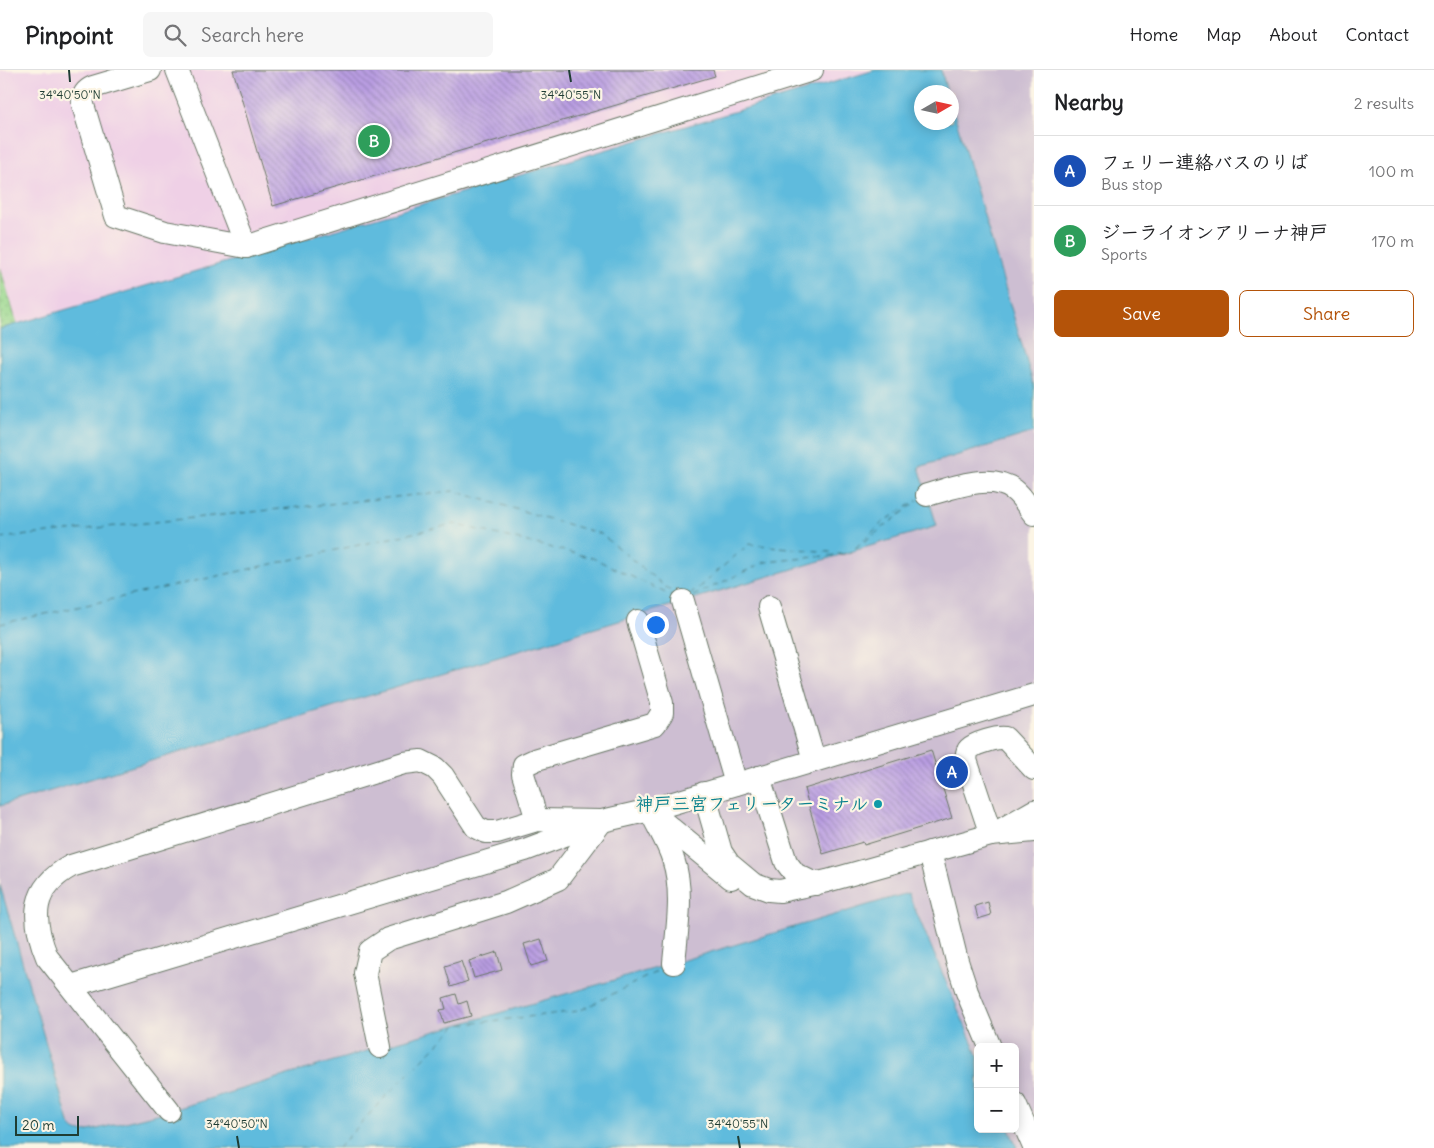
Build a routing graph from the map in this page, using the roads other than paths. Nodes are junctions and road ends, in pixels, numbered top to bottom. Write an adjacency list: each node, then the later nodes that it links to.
1 (150, 70): 4 (lane)
2 (177, 70): 4 (lane)
3 (812, 70): 4 (lane)
4 (246, 247)
5 (927, 495): 6 (lane)
6 (1034, 514)
7 (682, 602): 14 (lane)
8 (769, 607): 11 (lane)
9 (638, 621): 18 (lane)
10 (1034, 695): 11 (lane)
11 (814, 760): 13 (lane)
12 (1034, 769): 21 (lane)
13 (759, 777): 14 (lane); 24 (lane)
14 (736, 784): 15 (lane)
15 (704, 794): 16 (lane); 23 (lane)
16 (650, 810): 19 (lane); 23 (lane); 25 (lane)
17 (1034, 811): 21 (lane)
18 (537, 820): 19 (lane); 26 (lane)
19 (602, 821): 26 (lane); 28 (lane)
20 (1034, 832): 21 (lane)
21 (991, 835): 22 (lane)
22 (930, 852): 24 (lane); 27 (lane)
23 (753, 884): 24 (lane)
24 (815, 884)
25 (674, 962)
26 (71, 986): 29 (lane)
27 (988, 1043)
28 (380, 1047)
29 (169, 1111)
30 (1019, 1113): 31 (lane)
31 (1034, 1147)

